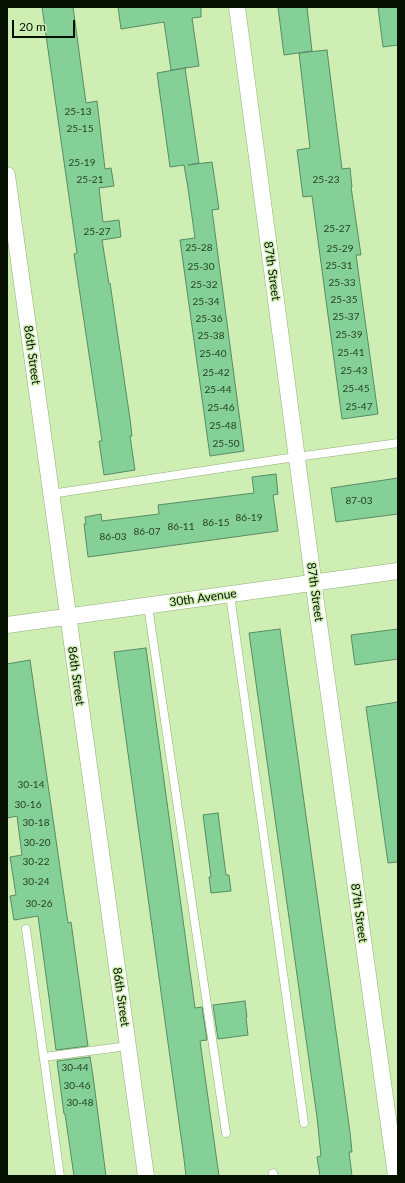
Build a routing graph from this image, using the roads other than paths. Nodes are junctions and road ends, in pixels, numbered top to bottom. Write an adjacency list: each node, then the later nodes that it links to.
1 (237, 7): 4 (street, 87th Street)
2 (7, 175): 5 (street, 86th Street)
3 (398, 444): 4 (lane)
4 (297, 457): 5 (lane); 7 (street, 87th Street)
5 (51, 494): 10 (street, 86th Street)
6 (398, 571): 7 (street, 30th Avenue)
7 (314, 583): 8 (street, 30th Avenue); 19 (street, 87th Street)
8 (230, 595): 9 (street, 30th Avenue); 15 (lane)
9 (148, 606): 10 (street, 30th Avenue); 16 (lane)
10 (68, 617): 11 (street, 30th Avenue); 13 (street, 86th Street)
11 (7, 625)
12 (26, 929): 14 (lane)
13 (128, 1046): 14 (lane); 18 (street, 86th Street)
14 (44, 1057): 17 (lane)
15 (304, 1123)
16 (226, 1133)
17 (60, 1176)
18 (146, 1176)
19 (396, 1176)

